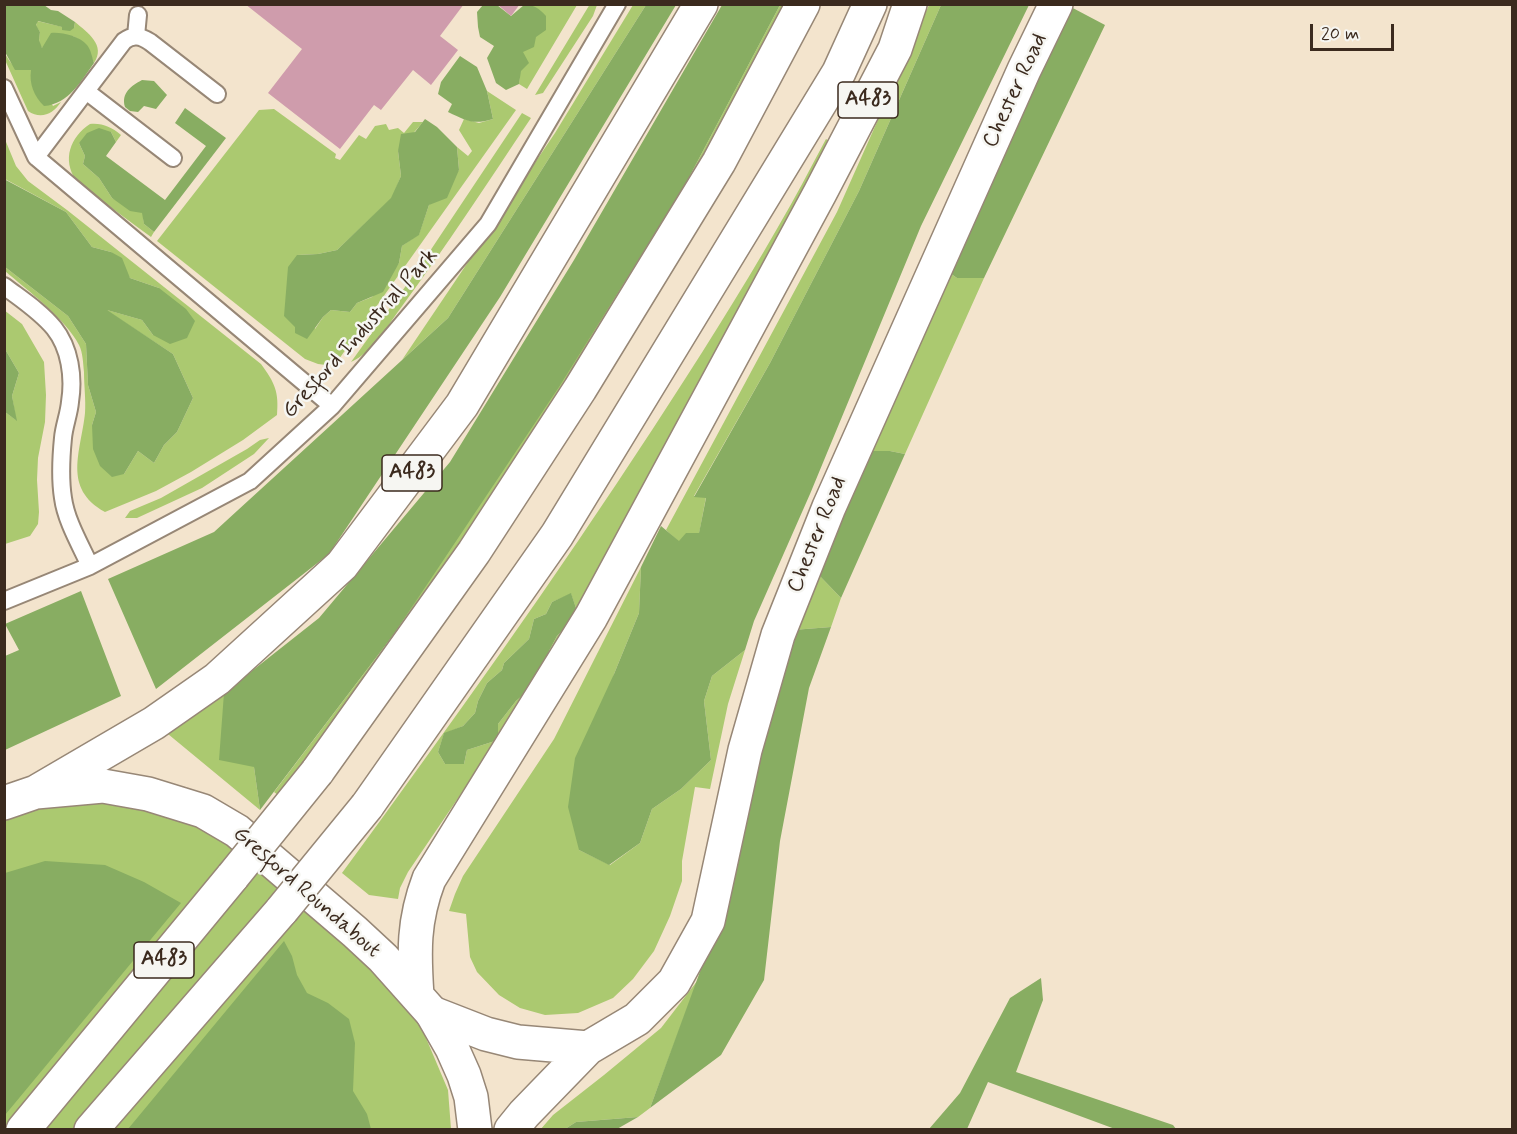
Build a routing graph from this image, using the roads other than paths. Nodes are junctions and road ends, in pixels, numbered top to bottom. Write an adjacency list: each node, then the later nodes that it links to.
1 (701, 4): 18 (main road, A483)
2 (803, 4): 22 (main road, A483, bridge)
3 (870, 4): 23 (main road, A483, bridge)
4 (910, 4): 20 (main road, A483)
5 (1056, 4): 21 (main road, Chester Road)
6 (614, 7): 15 (lane, Gresford Industrial Park)
7 (138, 15): 8 (lane)
8 (136, 36): 10 (lane); 11 (lane)
9 (4, 88): 12 (lane)
10 (86, 91): 12 (lane); 13 (lane)
11 (216, 94)
12 (36, 157): 15 (lane)
13 (173, 158)
14 (4, 286): 16 (lane)
15 (332, 406): 16 (lane, Gresford Industrial Park)
16 (90, 566): 17 (lane, Gresford Industrial Park)
17 (4, 601)
18 (36, 792): 19 (main road, Gresford Roundabout); 20 (main road, Gresford Roundabout)
19 (4, 803)
20 (424, 1004): 21 (main road); 24 (main road, Gresford Roundabout)
21 (588, 1048): 25 (main road, Chester Road)
22 (23, 1130)
23 (91, 1130)
24 (475, 1130)
25 (511, 1130)

